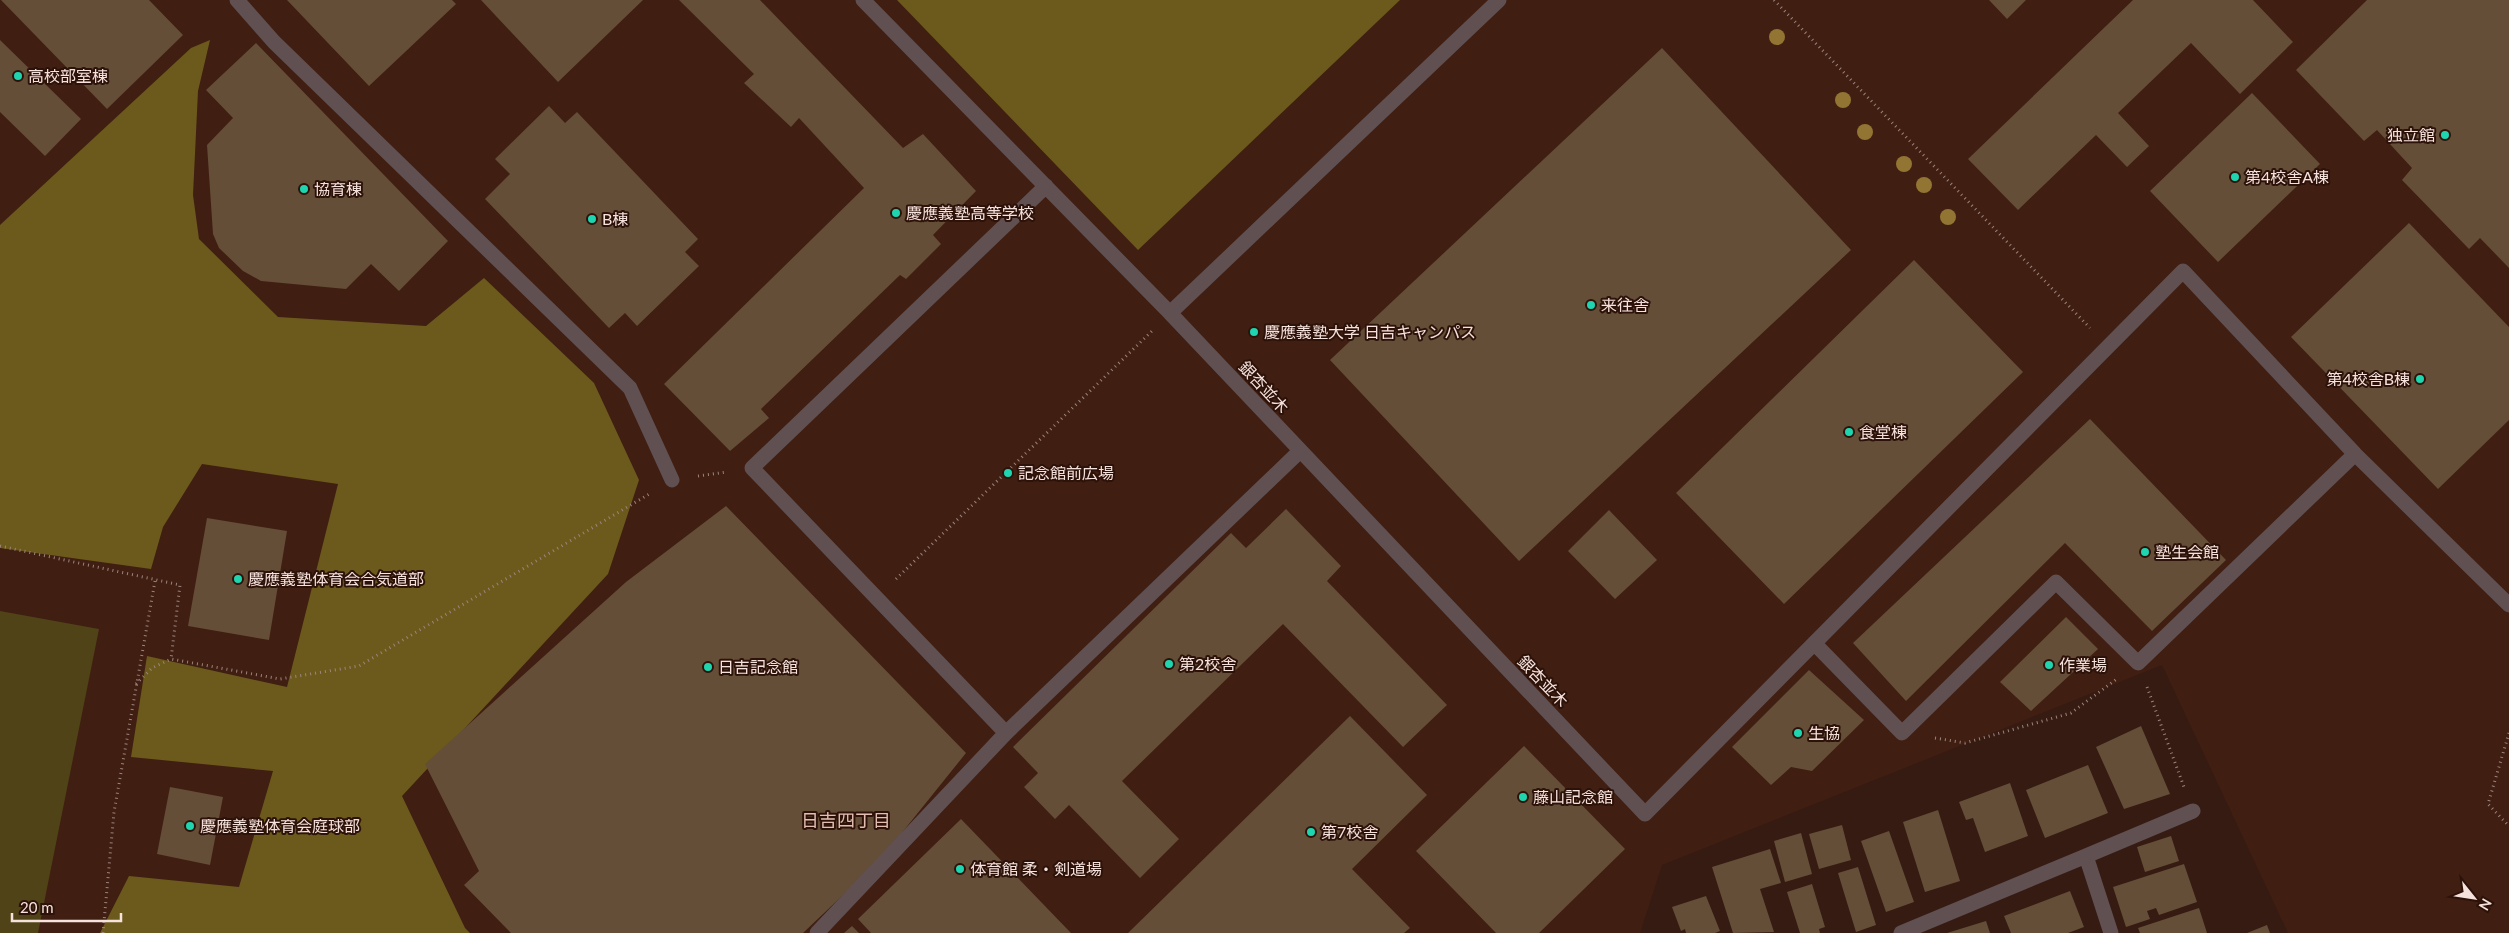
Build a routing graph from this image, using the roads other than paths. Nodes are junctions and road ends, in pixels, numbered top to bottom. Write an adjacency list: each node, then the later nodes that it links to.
1 (237, 0): 8 (lane)
2 (863, 0): 4 (lane, 銀杏並木)
3 (1500, 0): 5 (lane)
4 (1046, 186): 5 (lane, 銀杏並木); 11 (lane)
5 (1170, 313): 6 (lane, 銀杏並木)
6 (1300, 451): 10 (lane, 銀杏並木); 11 (lane)
7 (2355, 454): 9 (lane); 10 (lane); 10 (lane)
8 (672, 480)
9 (2509, 605)
10 (1814, 643)
11 (1006, 733): 14 (lane)
12 (2193, 811): 13 (lane)
13 (2086, 856): 15 (lane); 16 (lane)
14 (817, 933)
15 (1901, 933)
16 (2111, 933)

